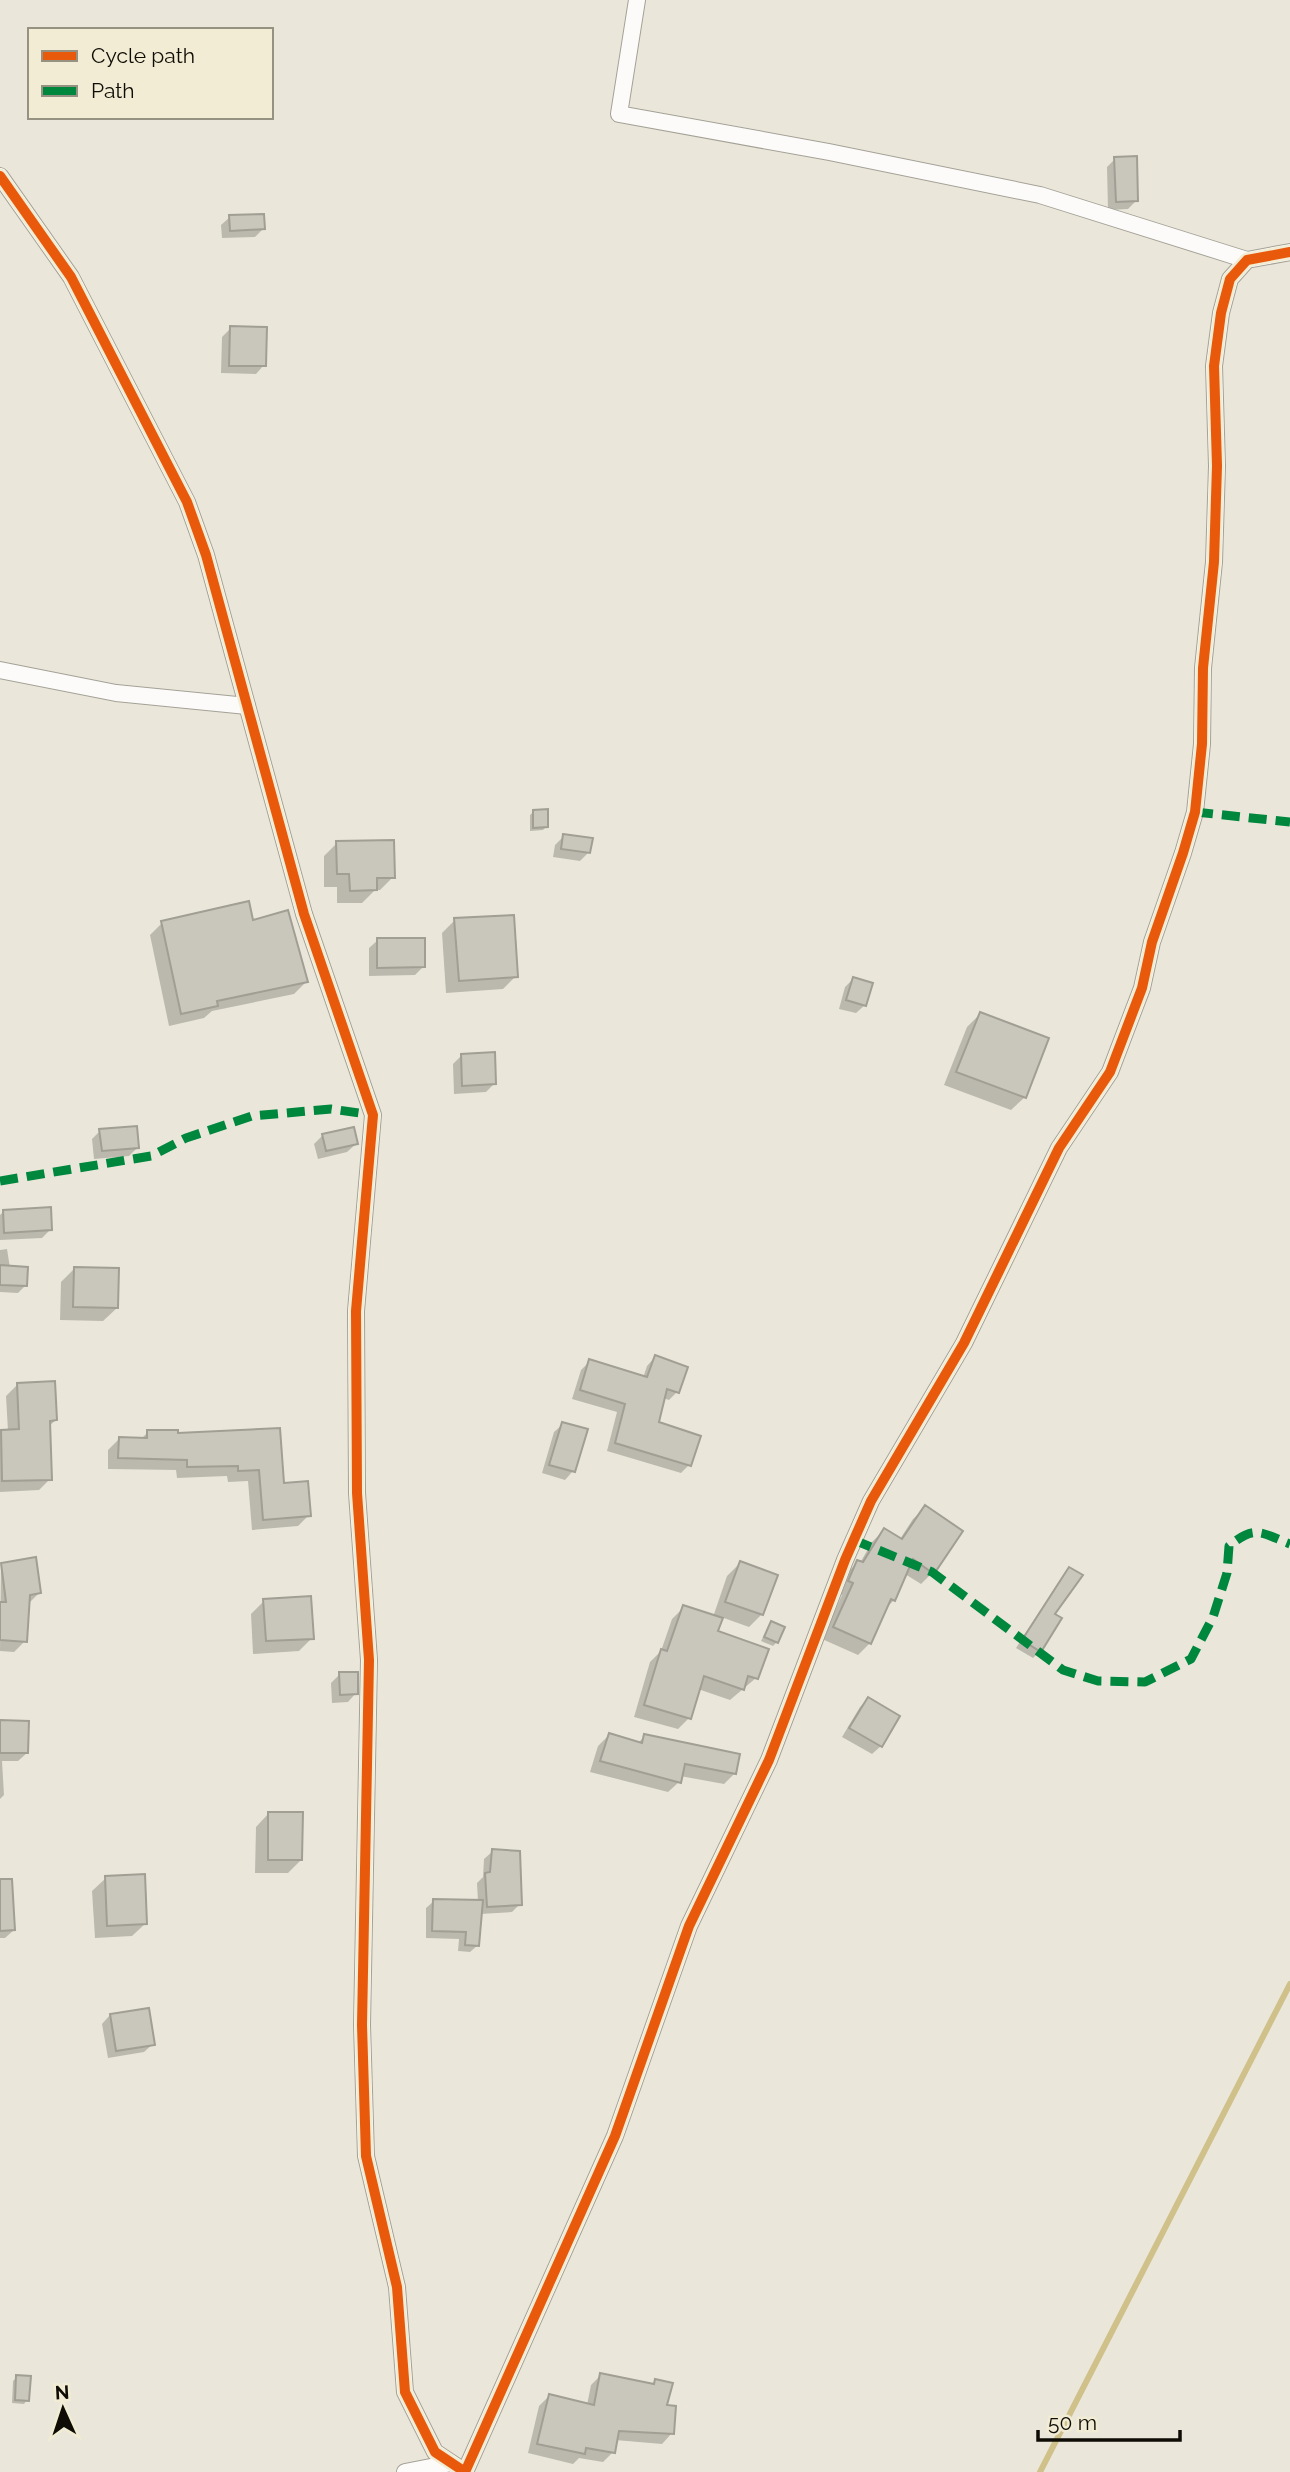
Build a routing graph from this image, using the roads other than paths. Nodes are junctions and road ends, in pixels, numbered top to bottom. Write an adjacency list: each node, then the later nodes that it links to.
1 (637, 0): 4 (street)
2 (0, 176): 6 (street)
3 (1290, 252): 4 (street)
4 (1247, 260): 7 (street)
5 (0, 670): 6 (street)
6 (247, 706): 7 (street)
7 (461, 2469): 8 (street)
8 (405, 2472)

